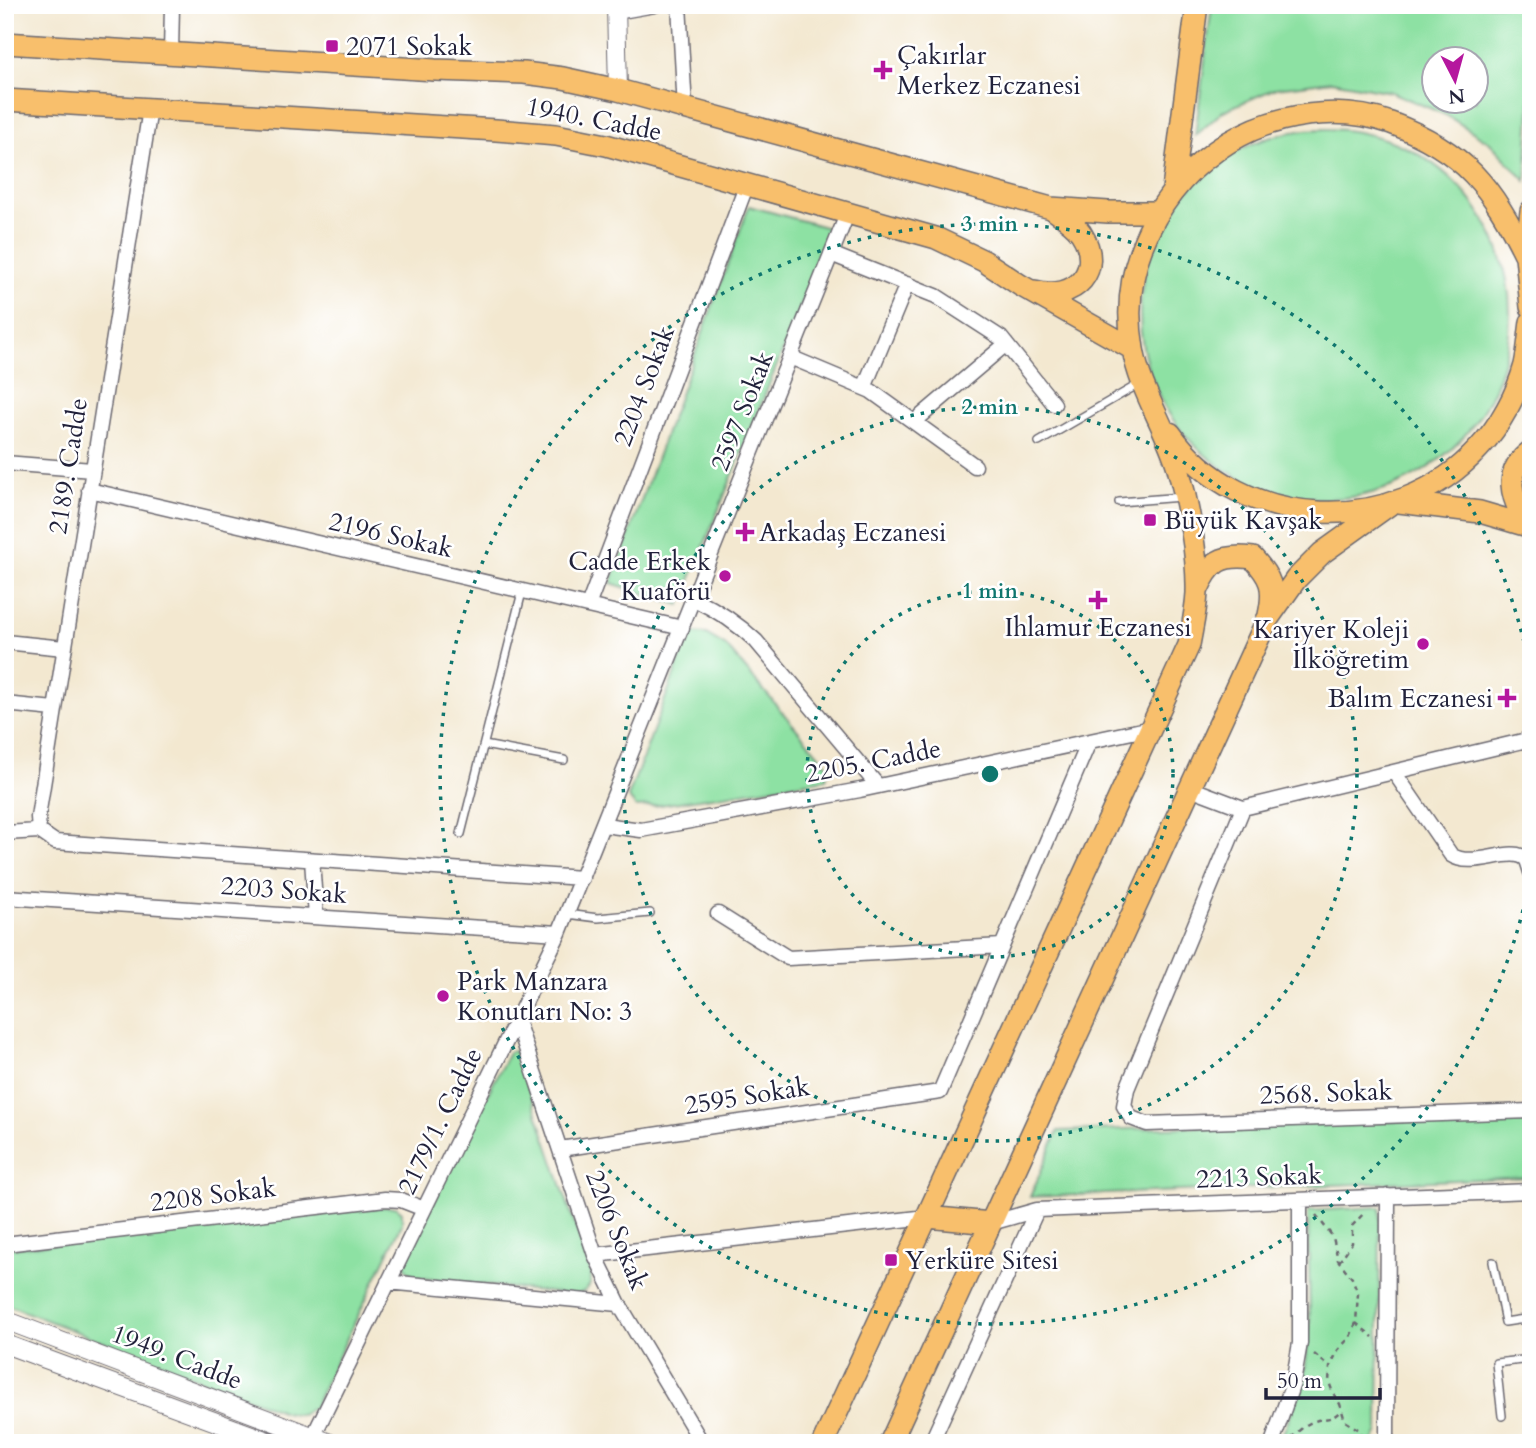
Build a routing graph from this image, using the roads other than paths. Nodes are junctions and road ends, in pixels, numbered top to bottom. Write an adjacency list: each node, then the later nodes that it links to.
1 (172, 5): 7 (street)
2 (655, 5): 5 (street)
3 (680, 5): 10 (street)
4 (1197, 5): 13 (main road)
5 (616, 8): 8 (street)
6 (5, 43): 7 (main road, 1940. Cadde)
7 (171, 54): 8 (main road, 1940. Cadde)
8 (618, 90): 10 (main road, 1940. Cadde)
9 (5, 100): 11 (main road, 1940. Cadde)
10 (685, 108): 14 (main road, 1940. Cadde)
11 (150, 109): 12 (main road, 1940. Cadde); 36 (street, 2189. Cadde)
12 (747, 184): 16 (main road, 1940. Cadde); 45 (street, 2204 Sokak)
13 (1173, 189): 17 (main road); 19 (main road)
14 (1051, 208): 17 (main road, 1940. Cadde); 21 (main road)
15 (1531, 211): 19 (main road)
16 (848, 212): 18 (street, 2597 Sokak); 21 (main road, 1940. Cadde)
17 (1157, 212): 25 (main road)
18 (831, 254): 20 (street); 26 (street, 2597 Sokak)
19 (1528, 262): 22 (main road)
20 (907, 284): 24 (street); 28 (street)
21 (1020, 285): 25 (main road, 1940. Cadde)
22 (1531, 307)
23 (1531, 322): 40 (main road)
24 (1006, 344): 29 (street); 31 (street)
25 (1133, 349): 27 (main road)
26 (790, 357): 28 (street); 44 (street, 2597 Sokak)
27 (1142, 382): 30 (main road); 32 (lane)
28 (864, 388): 31 (street)
29 (1054, 404)
30 (1157, 414): 38 (main road); 40 (main road)
31 (914, 422): 35 (street)
32 (1039, 442)
33 (1531, 451): 41 (main road)
34 (5, 463): 36 (street)
35 (975, 466)
36 (92, 470): 37 (street, 2189. Cadde)
37 (89, 490): 42 (street, 2196 Sokak); 49 (street, 2189. Cadde)
38 (1184, 496): 39 (lane); 43 (main road)
39 (1119, 502)
40 (1394, 503): 41 (main road); 46 (main road)
41 (1529, 526)
42 (523, 591): 45 (street, 2196 Sokak); 55 (lane)
43 (1197, 591): 46 (main road); 52 (main road)
44 (694, 599): 47 (street, 2597 Sokak); 58 (street)
45 (588, 606): 47 (street, 2196 Sokak)
46 (1267, 620): 59 (main road)
47 (682, 628): 61 (street, 2179/1. Cadde)
48 (5, 642): 49 (street)
49 (64, 648): 51 (street, 2189. Cadde)
50 (5, 704): 51 (street)
51 (54, 709): 62 (street, 2189. Cadde)
52 (1151, 728): 54 (street, 2205. Cadde); 83 (main road)
53 (1531, 739): 57 (street)
54 (1089, 742): 58 (street, 2205. Cadde); 74 (street)
55 (484, 745): 56 (lane); 64 (lane)
56 (564, 760)
57 (1394, 772): 60 (street); 66 (street)
58 (878, 786): 61 (street, 2205. Cadde)
59 (1190, 788): 60 (street); 84 (main road)
60 (1243, 808): 76 (street, 2568. Sokak)
61 (604, 825): 67 (street, 2179/1. Cadde)
62 (39, 831): 63 (street); 65 (street, 2203 Sokak)
63 (5, 833)
64 (461, 834)
65 (312, 860): 67 (street, 2203 Sokak); 72 (street)
66 (1531, 872)
67 (582, 878): 70 (street, 2179/1. Cadde)
68 (5, 897): 72 (street, 2203 Sokak)
69 (650, 913): 70 (lane)
70 (567, 914): 73 (street, 2179/1. Cadde)
71 (718, 914): 74 (street)
72 (316, 917): 73 (street, 2203 Sokak)
73 (559, 933): 75 (street, 2179/1. Cadde)
74 (1002, 946): 77 (street, 2595 Sokak)
75 (517, 1021): 77 (street, 2206 Sokak); 81 (street, 2179/1. Cadde)
76 (1531, 1111)
77 (560, 1149): 86 (street, 2206 Sokak)
78 (1531, 1191): 79 (street, 2213 Sokak)
79 (1388, 1196): 80 (street, 2213 Sokak); 103 (street)
80 (1300, 1200): 82 (street, 2213 Sokak); 96 (street)
81 (424, 1209): 85 (street, 2208 Sokak); 88 (street, 2179/1. Cadde)
82 (1037, 1210): 84 (street, 2213 Sokak); 102 (street)
83 (927, 1217): 84 (main road); 86 (street); 100 (main road)
84 (991, 1223): 101 (main road)
85 (5, 1244)
86 (595, 1255): 89 (street, 2206 Sokak)
87 (1493, 1262): 90 (lane)
88 (388, 1282): 89 (street); 95 (street, 2179/1. Cadde)
89 (620, 1304): 99 (street, 2206 Sokak)
90 (1531, 1318)
91 (5, 1320): 95 (street, 1949. Cadde)
92 (5, 1344): 97 (street, 1949. Cadde)
93 (1531, 1359): 94 (lane)
94 (1502, 1416)
95 (311, 1439): 98 (street, 1949. Cadde)
96 (1272, 1442)
97 (273, 1443)
98 (330, 1443)
99 (702, 1443)
100 (823, 1443)
101 (890, 1443)
102 (931, 1443)
103 (1387, 1443)

